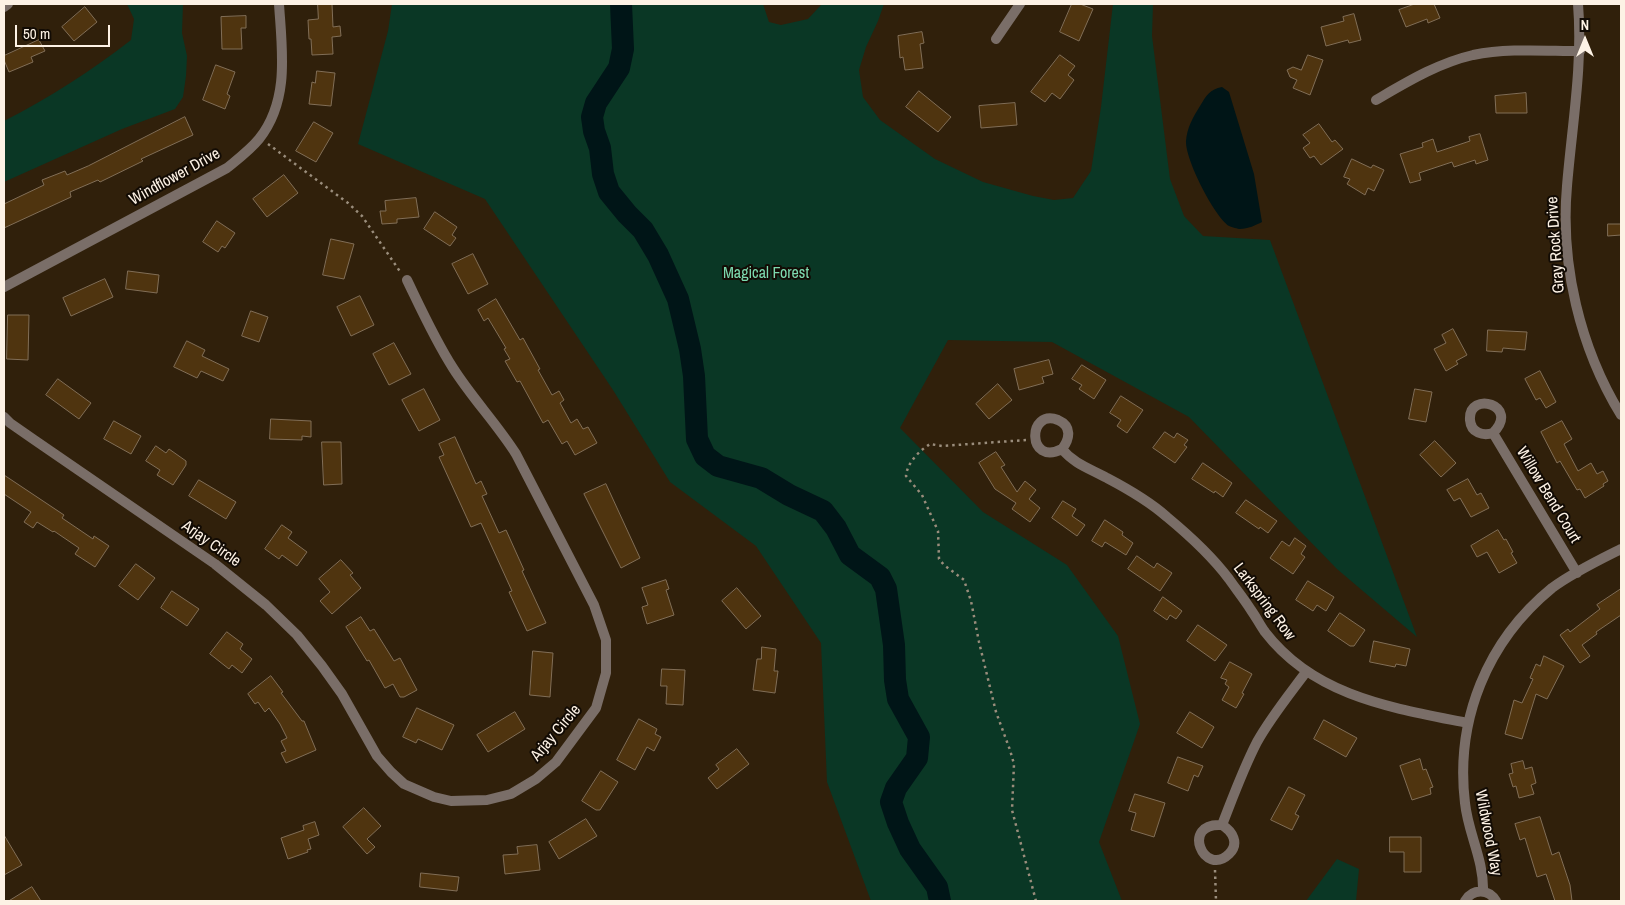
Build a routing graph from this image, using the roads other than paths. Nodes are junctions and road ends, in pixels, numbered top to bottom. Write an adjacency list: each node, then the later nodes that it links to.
1 (8, 4): 5 (street)
2 (280, 4): 10 (street, Windflower Drive)
3 (1020, 4): 6 (street)
4 (1578, 4): 7 (street, Gray Rock Drive)
5 (4, 7)
6 (996, 39)
7 (1580, 51): 8 (street); 11 (street, Gray Rock Drive)
8 (1376, 100)
9 (407, 280): 12 (street, Arjay Circle)
10 (4, 287)
11 (1621, 415)
12 (4, 417)
13 (1494, 433): 16 (street, Willow Bend Court)
14 (1062, 449): 14 (street); 17 (street, Larkspring Row)
15 (1621, 549): 16 (street, Wildwood Way)
16 (1577, 573): 18 (street, Wildwood Way)
17 (1306, 672): 18 (street, Larkspring Row); 19 (street)
18 (1468, 724): 20 (street, Wildwood Way)
19 (1222, 825): 19 (street)
20 (1483, 891): 21 (street, Wildwood Way); 22 (street, Wildwood Way)
21 (1465, 901)
22 (1496, 901)

